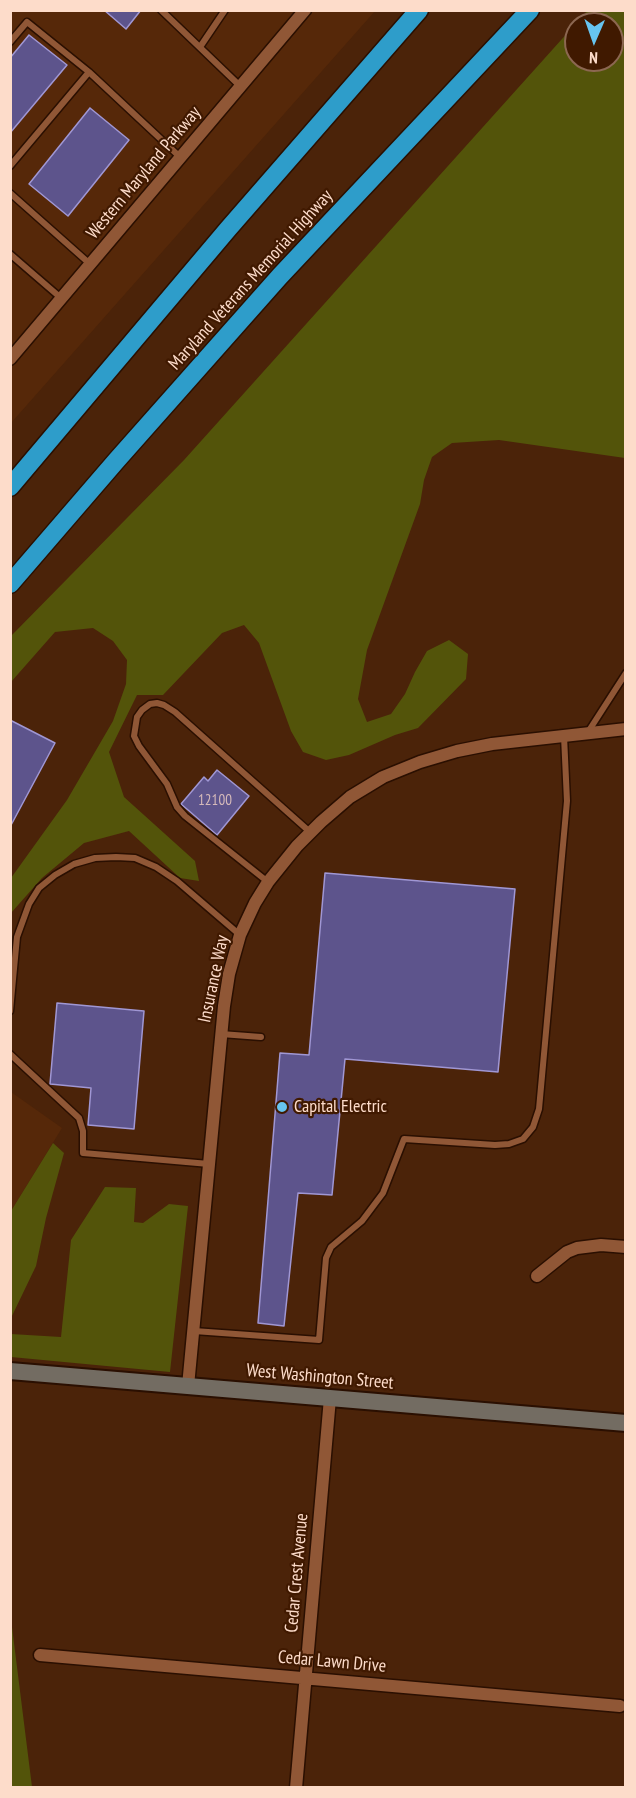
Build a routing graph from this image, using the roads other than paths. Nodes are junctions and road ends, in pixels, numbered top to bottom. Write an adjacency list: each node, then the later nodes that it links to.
1 (161, 10): 7 (lane)
2 (225, 10): 7 (lane)
3 (305, 10): 9 (street, Western Maryland Parkway)
4 (419, 10): 17 (highway)
5 (530, 10): 18 (highway, Maryland Veterans Memorial Highway)
6 (10, 42): 8 (lane)
7 (200, 47): 9 (lane)
8 (89, 72): 10 (lane); 11 (lane)
9 (241, 86): 10 (street, Western Maryland Parkway)
10 (180, 158): 14 (street, Western Maryland Parkway)
11 (10, 166)
12 (10, 194): 14 (lane)
13 (10, 254): 15 (lane)
14 (90, 264): 15 (street, Western Maryland Parkway)
15 (62, 298): 16 (street, Western Maryland Parkway)
16 (10, 358)
17 (10, 487)
18 (10, 584)
19 (626, 673): 21 (lane)
20 (626, 729): 21 (street, Insurance Way)
21 (588, 732): 22 (street, Insurance Way)
22 (564, 736): 23 (street, Insurance Way); 33 (lane)
23 (311, 832): 24 (street, Insurance Way); 24 (lane)
24 (268, 882): 25 (street, Insurance Way)
25 (240, 935): 26 (lane); 27 (street, Insurance Way)
26 (10, 1011)
27 (221, 1034): 28 (lane); 30 (street, Insurance Way)
28 (261, 1037)
29 (10, 1054): 30 (lane)
30 (209, 1164): 33 (street, Insurance Way)
31 (626, 1247): 32 (street)
32 (537, 1276)
33 (193, 1331): 35 (street, Insurance Way)
34 (10, 1371): 35 (main road, West Washington Street)
35 (188, 1386): 36 (main road, West Washington Street)
36 (330, 1398): 37 (main road, West Washington Street); 39 (street, Cedar Crest Avenue)
37 (626, 1423)
38 (40, 1655): 39 (street, Cedar Lawn Drive)
39 (306, 1678): 40 (street, Cedar Lawn Drive); 41 (street, Cedar Crest Avenue)
40 (620, 1706)
41 (296, 1788)

